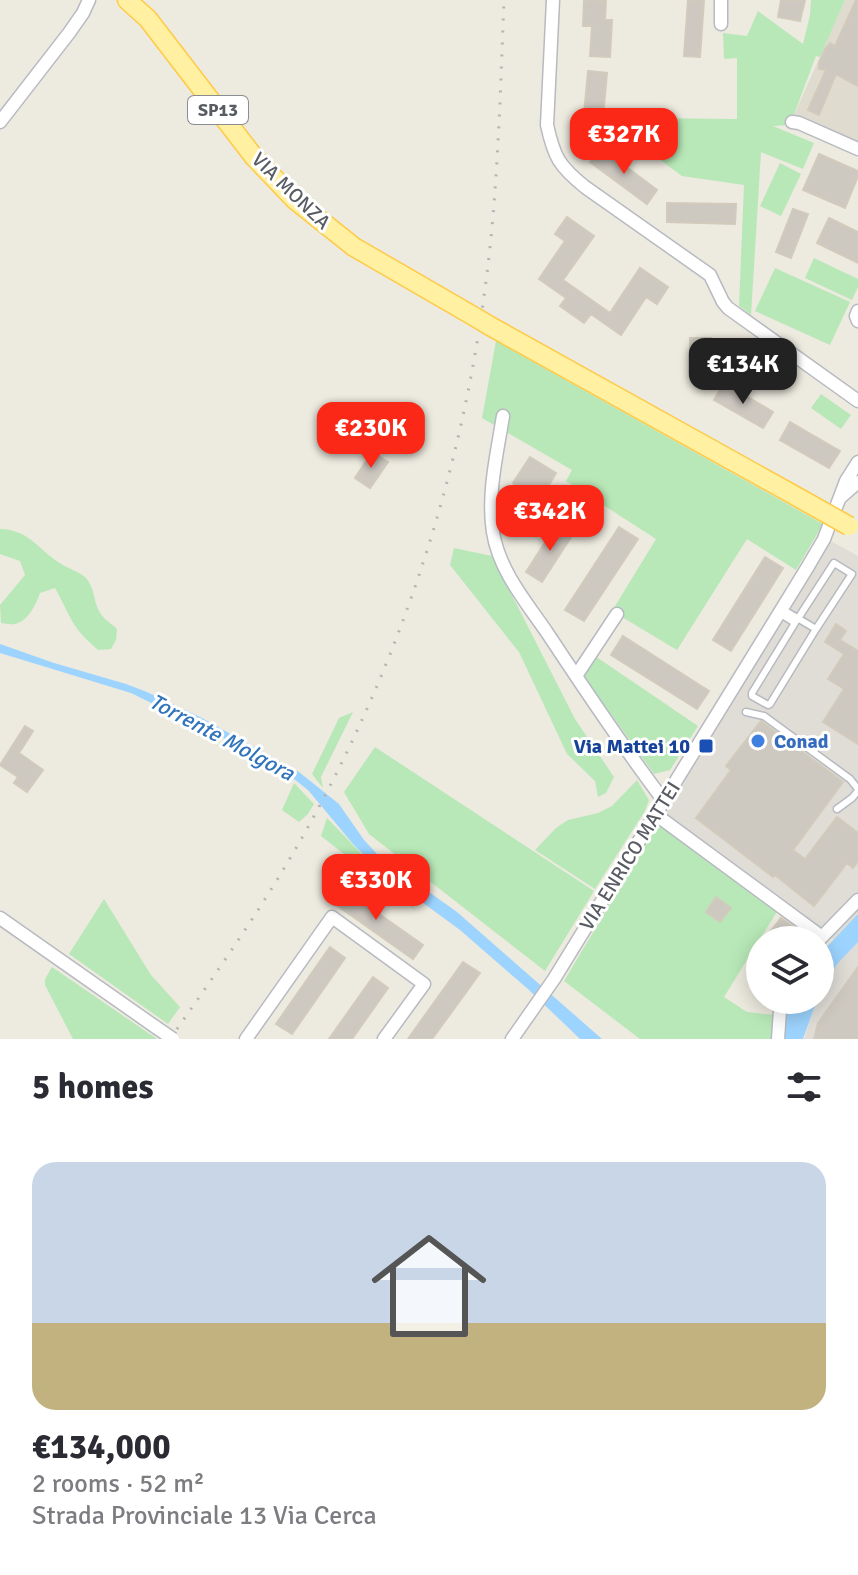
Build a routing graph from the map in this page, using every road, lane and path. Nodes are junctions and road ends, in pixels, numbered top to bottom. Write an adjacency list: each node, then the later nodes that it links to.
1 (89, 0): 7 (street)
2 (101, 0): 7 (street)
3 (127, 0): 8 (main road, VIA MONZA / SP13)
4 (138, 0): 8 (main road, VIA MONZA / SP13)
5 (553, 0): 15 (street)
6 (721, 0): 9 (street)
7 (83, 13): 10 (street)
8 (148, 19): 20 (main road, VIA MONZA / SP13, bridge)
9 (721, 24)
10 (0, 122)
11 (792, 122): 12 (street)
12 (858, 149)
13 (858, 311): 14 (street)
14 (858, 321)
15 (858, 401)
16 (503, 416): 25 (street)
17 (858, 462): 19 (street, VIA ENRICO MATTEI)
18 (858, 482): 19 (street)
19 (836, 502): 21 (street, VIA ENRICO MATTEI)
20 (854, 528)
21 (781, 611): 23 (lane); 28 (street, VIA ENRICO MATTEI)
22 (617, 614): 25 (street)
23 (796, 620): 24 (lane); 24 (lane); 24 (lane)
24 (816, 629)
25 (576, 676): 28 (street)
26 (746, 712): 27 (lane)
27 (858, 790): 29 (lane)
28 (664, 801): 30 (street, VIA ENRICO MATTEI)
29 (837, 809)
30 (655, 814): 33 (street); 39 (street, VIA ENRICO MATTEI)
31 (858, 900): 34 (street)
32 (0, 918): 36 (street, bridge)
33 (805, 926)
34 (833, 926)
35 (780, 1014): 40 (street)
36 (173, 1039)
37 (246, 1039): 38 (street)
38 (384, 1039)
39 (512, 1039)
40 (778, 1039)

